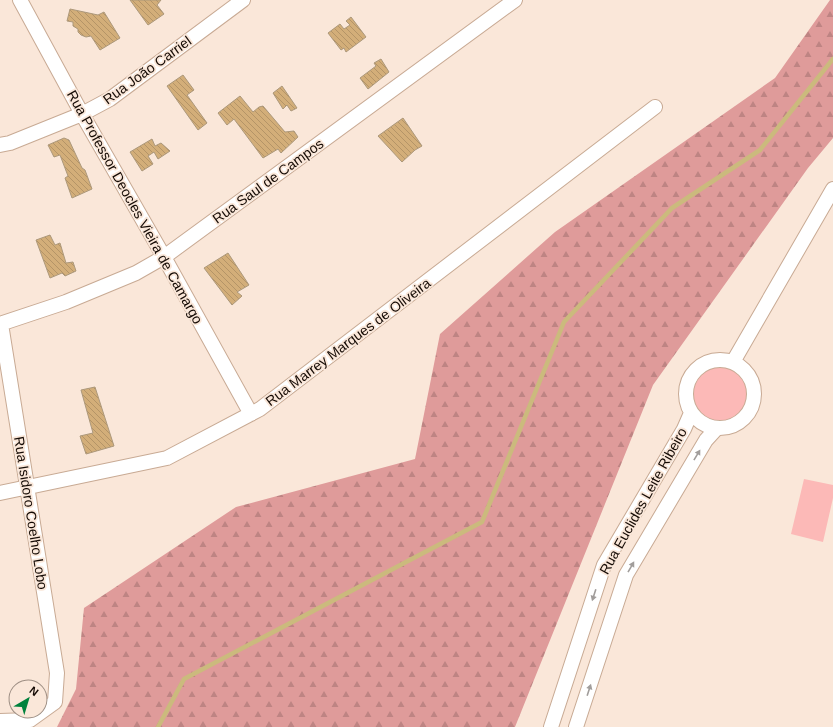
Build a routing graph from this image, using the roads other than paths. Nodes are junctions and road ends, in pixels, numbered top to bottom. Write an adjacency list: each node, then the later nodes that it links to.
1 (20, 0): 5 (street, Rua Professor Deocles Vieira de Camargo)
2 (243, 0): 5 (street, Rua João Carriel)
3 (515, 0): 8 (street, Rua Saul de Campos)
4 (655, 108): 12 (street, Rua Marrey Marques de Oliveira)
5 (82, 114): 6 (street, Rua João Carriel); 8 (street, Rua Professor Deocles Vieira de Camargo)
6 (0, 145)
7 (833, 189): 10 (street)
8 (164, 257): 9 (street, Rua Saul de Campos); 12 (street, Rua Professor Deocles Vieira de Camargo)
9 (0, 324): 14 (street, Rua Isidoro Coelho Lobo)
10 (733, 362): 11 (street); 13 (street)
11 (691, 413): 13 (street); 17 (street, Rua Euclides Leite Ribeiro, one-way to 17)
12 (251, 414): 14 (street, Rua Marrey Marques de Oliveira)
13 (717, 428): 18 (street, Rua Euclides Leite Ribeiro, one-way to 13)
14 (26, 488): 15 (street, Rua Marrey Marques de Oliveira); 16 (street, Rua Isidoro Coelho Lobo)
15 (0, 493)
16 (0, 721)
17 (551, 727)
18 (576, 727)

